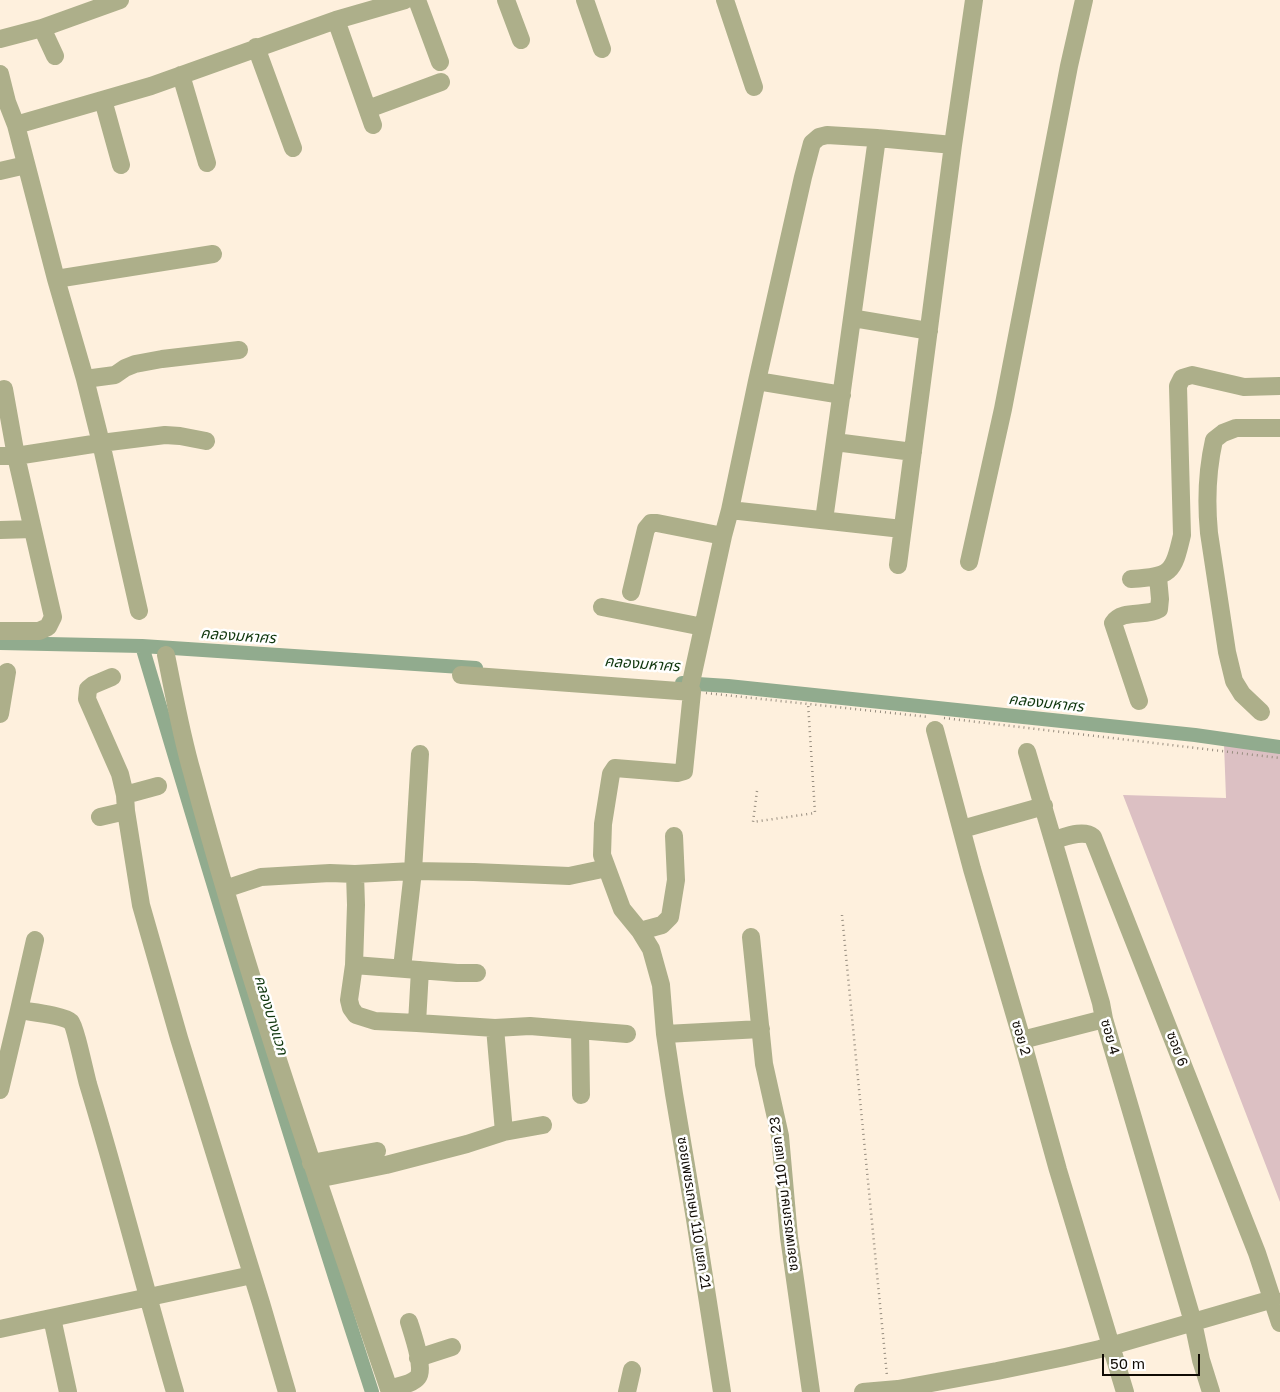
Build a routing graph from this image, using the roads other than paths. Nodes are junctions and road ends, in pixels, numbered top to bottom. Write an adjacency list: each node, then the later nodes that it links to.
1 (120, 0): 9 (street)
2 (405, 0): 10 (street)
3 (417, 0): 17 (street)
4 (506, 0): 13 (street)
5 (585, 0): 15 (street)
6 (725, 0): 21 (street)
7 (974, 0): 26 (street)
8 (1084, 0): 54 (street)
9 (93, 5): 11 (street)
10 (336, 20): 14 (street); 20 (street)
11 (42, 28): 12 (street); 16 (street)
12 (0, 39)
13 (521, 40)
14 (256, 48): 19 (street); 27 (street)
15 (602, 49)
16 (55, 56)
17 (440, 62)
18 (0, 74): 23 (street)
19 (181, 75): 22 (street); 28 (street)
20 (441, 82)
21 (754, 87)
22 (103, 100): 24 (street); 30 (street)
23 (4, 104): 24 (street)
24 (16, 124): 29 (street)
25 (878, 138): 26 (street); 34 (street); 38 (street)
26 (953, 146): 35 (street)
27 (293, 148)
28 (207, 163)
29 (26, 165): 31 (street); 33 (street)
30 (121, 165)
31 (0, 171)
32 (213, 254): 33 (street)
33 (56, 279): 37 (street)
34 (852, 318): 35 (street); 41 (street)
35 (929, 331): 46 (street)
36 (239, 350): 37 (street)
37 (85, 379): 45 (street)
38 (757, 381): 41 (street); 48 (street)
39 (1280, 386): 56 (street)
40 (4, 390): 47 (street)
41 (842, 395): 44 (street)
42 (1280, 428): 69 (street)
43 (206, 442): 45 (street)
44 (835, 442): 46 (street); 49 (street)
45 (97, 443): 47 (street); 60 (street)
46 (913, 452): 50 (street)
47 (8, 456): 52 (street)
48 (730, 510): 49 (street); 53 (street)
49 (824, 520): 50 (street)
50 (902, 529): 55 (street)
51 (0, 530): 52 (street)
52 (33, 530): 62 (street)
53 (723, 536): 58 (street); 61 (street)
54 (969, 562)
55 (898, 565)
56 (1158, 577): 57 (street); 68 (street)
57 (1132, 579)
58 (631, 592)
59 (602, 607): 61 (street)
60 (140, 611)
61 (702, 627): 67 (street)
62 (0, 631)
63 (166, 655): 84 (street)
64 (7, 672): 70 (street)
65 (461, 675): 67 (street)
66 (112, 677): 75 (street)
67 (691, 684): 81 (street, ซอยเพชรเกษม 110 แยก 21)
68 (1139, 701)
69 (1261, 712)
70 (0, 714)
71 (938, 722): 78 (street, ซอย 2)
72 (1027, 752): 76 (street, ซอย 4)
73 (420, 754): 82 (street)
74 (158, 786): 75 (street)
75 (125, 803): 77 (street); 108 (street)
76 (1044, 806): 78 (street); 80 (street, ซอย 4)
77 (100, 817)
78 (962, 829): 100 (street, ซอย 2)
79 (674, 836): 85 (street)
80 (1054, 840): 93 (street, ซอย 4); 110 (street, ซอย 6)
81 (607, 868): 82 (street); 85 (street, ซอยเพชรเกษม 110 แยก 21)
82 (412, 871): 83 (street); 89 (street)
83 (355, 874): 84 (street); 88 (street)
84 (225, 889): 106 (street)
85 (640, 930): 99 (street, ซอยเพชรเกษม 110 แยก 21)
86 (752, 937): 96 (street, ซอยเพชรเกษม 110 แยก 23)
87 (35, 940): 92 (street)
88 (354, 966): 89 (street); 94 (street)
89 (402, 968): 90 (street)
90 (420, 970): 91 (street); 94 (street)
91 (477, 973)
92 (19, 1010): 101 (street); 109 (street)
93 (1104, 1019): 100 (street); 113 (street, ซอย 4)
94 (417, 1023): 95 (street)
95 (495, 1028): 97 (street); 104 (street)
96 (761, 1029): 99 (street); 127 (street, ซอยเพชรเกษม 110 แยก 23)
97 (580, 1030): 98 (street); 102 (street)
98 (627, 1034)
99 (666, 1034): 126 (street, ซอยเพชรเกษม 110 แยก 21)
100 (1022, 1040): 116 (street, ซอย 2)
101 (0, 1090)
102 (580, 1095)
103 (543, 1124): 104 (street)
104 (504, 1132): 107 (street)
105 (377, 1151): 106 (street)
106 (311, 1162): 107 (street)
107 (317, 1180): 120 (street)
108 (252, 1274): 109 (street); 124 (street)
109 (147, 1297): 111 (street); 123 (street)
110 (1273, 1299): 113 (street); 114 (street)
111 (52, 1318): 115 (street); 122 (street)
112 (409, 1322): 118 (street)
113 (1193, 1322): 116 (street); 130 (street, ซอย 4)
114 (1280, 1323)
115 (0, 1329)
116 (1111, 1345): 121 (street); 129 (street, ซอย 2)
117 (452, 1347): 118 (street)
118 (418, 1358): 120 (street)
119 (632, 1370): 125 (street)
120 (390, 1390)
121 (895, 1390): 128 (street)
122 (68, 1392)
123 (175, 1392)
124 (287, 1392)
125 (627, 1392)
126 (722, 1392)
127 (811, 1392)
128 (862, 1392)
129 (1125, 1392)
130 (1211, 1392)

